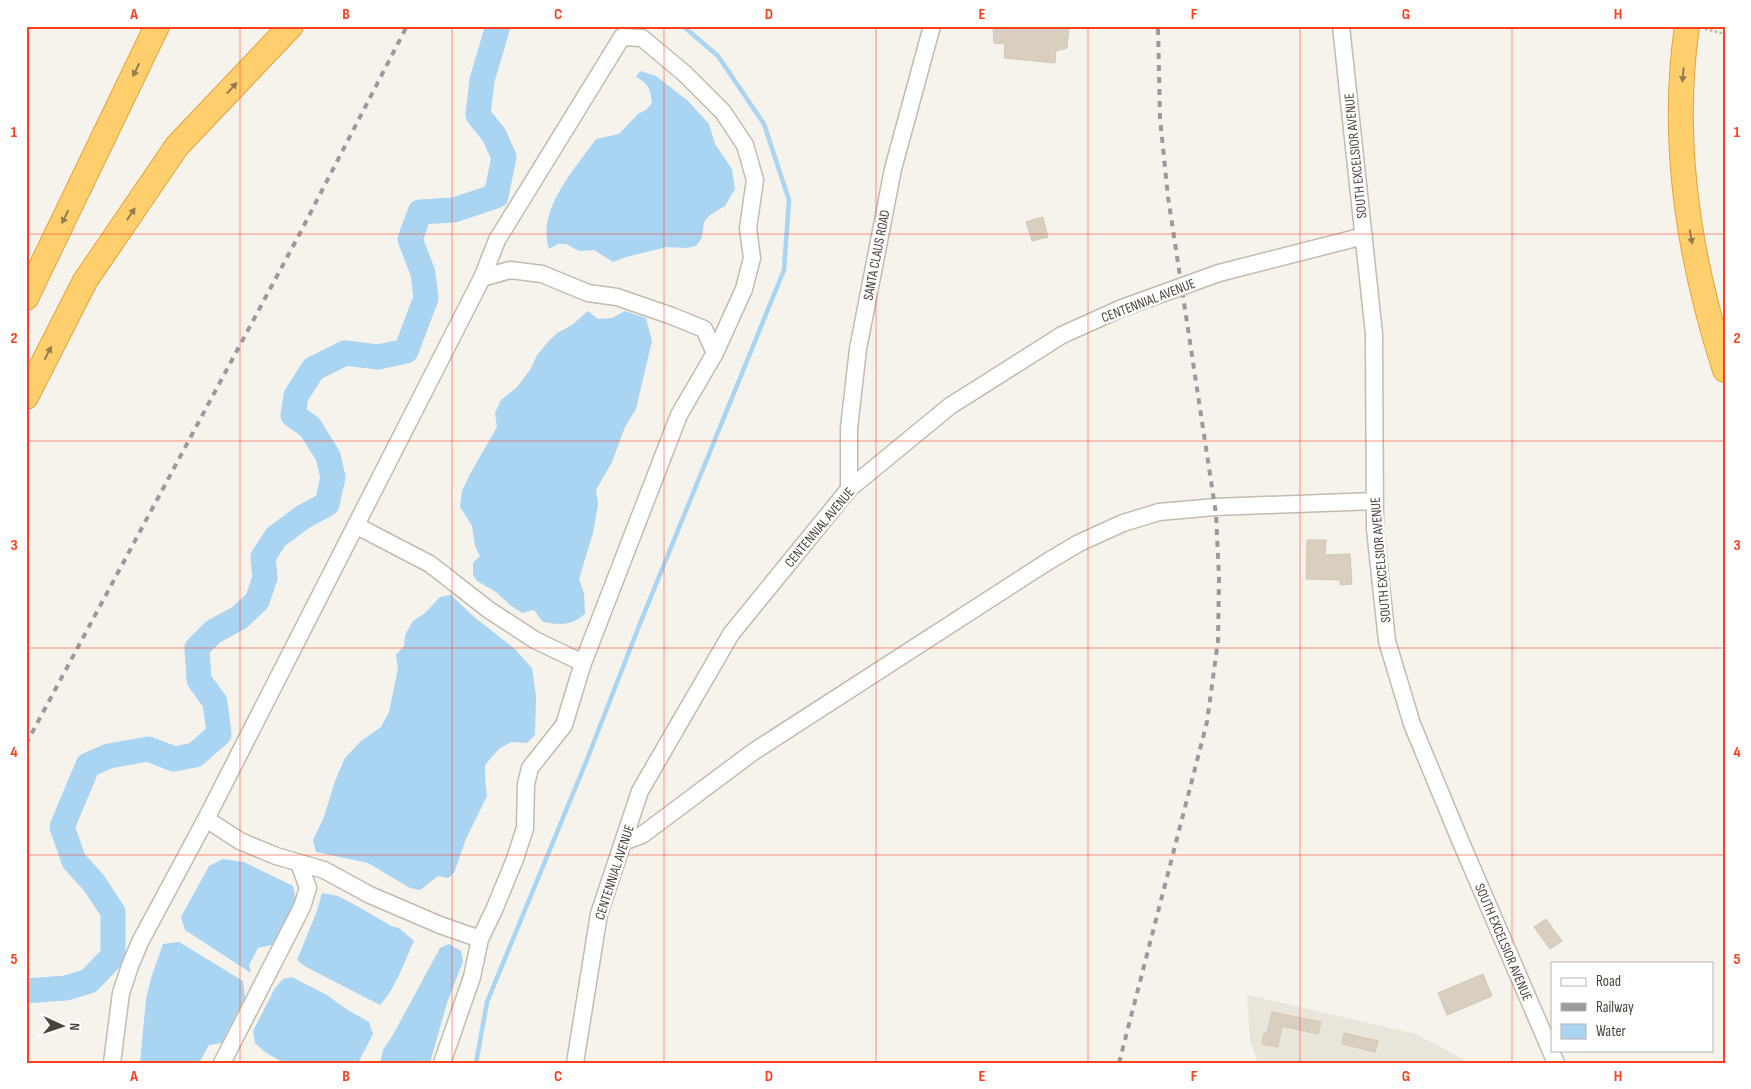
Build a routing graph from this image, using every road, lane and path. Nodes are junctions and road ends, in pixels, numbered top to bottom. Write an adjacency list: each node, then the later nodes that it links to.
1 (157, 26): 9 (highway, one-way to 9)
2 (291, 26): 12 (highway, one-way to 2)
3 (932, 26): 13 (street, SANTA CLAUS ROAD)
4 (1341, 26): 7 (street, SOUTH EXCELSIOR AVENUE)
5 (1694, 27): 6 (path); 11 (highway, one-way to 11)
6 (1725, 34)
7 (1364, 236): 13 (street, CENTENNIAL AVENUE, bridge); 14 (street, SOUTH EXCELSIOR AVENUE)
8 (482, 278): 10 (street); 10 (street); 15 (street)
9 (26, 298)
10 (715, 353): 16 (street)
11 (1725, 370)
12 (26, 397)
13 (849, 489): 18 (street, CENTENNIAL AVENUE)
14 (1375, 502): 18 (street); 21 (street, SOUTH EXCELSIOR AVENUE)
15 (357, 526): 16 (street); 17 (street)
16 (583, 663): 20 (street)
17 (206, 819): 19 (street); 22 (street)
18 (623, 842): 25 (street, CENTENNIAL AVENUE)
19 (299, 863): 20 (street); 23 (street)
20 (480, 938): 24 (street)
21 (1551, 1051)
22 (112, 1063)
23 (222, 1063)
24 (442, 1063)
25 (575, 1063)

